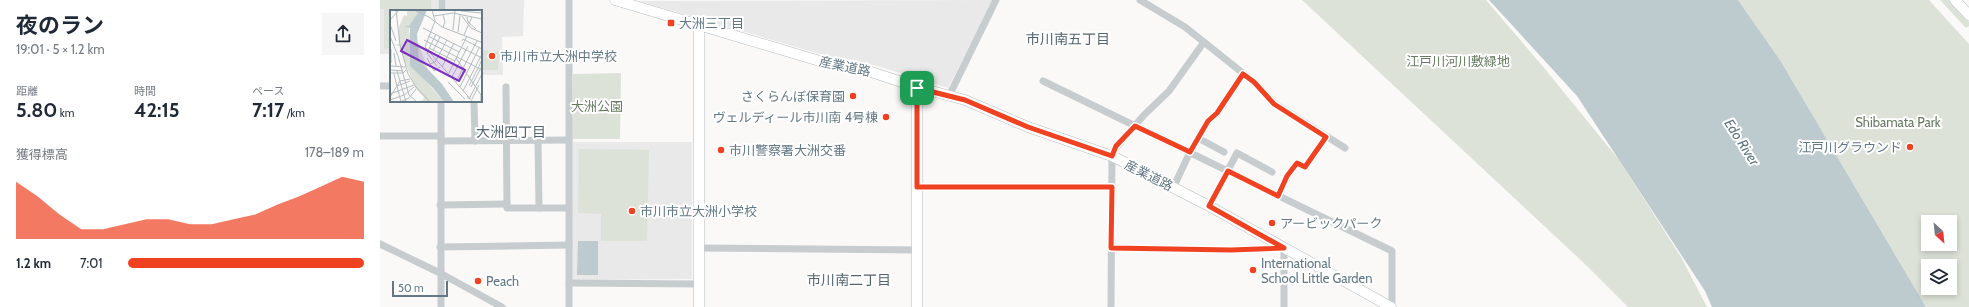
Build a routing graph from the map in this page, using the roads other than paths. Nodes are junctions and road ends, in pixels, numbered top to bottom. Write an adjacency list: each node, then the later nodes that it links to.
1 (569, 0): 22 (street)
2 (615, 0): 7 (main road, 産業道路)
3 (996, 0): 13 (street)
4 (1140, 0): 8 (street)
5 (1955, 0): 6 (main road)
6 (1969, 15)
7 (699, 24): 12 (main road, 産業道路); 43 (main road)
8 (1204, 42): 9 (street); 16 (street)
9 (1243, 74): 18 (street); 19 (street)
10 (1043, 81): 16 (street)
11 (506, 87): 24 (street)
12 (917, 88): 13 (main road, 産業道路); 31 (main road)
13 (949, 96): 28 (main road, 産業道路)
14 (441, 102): 20 (street)
15 (474, 102): 23 (street)
16 (1135, 126): 26 (street); 28 (street)
17 (380, 136): 20 (street)
18 (1326, 137): 25 (street); 34 (street)
19 (1198, 138): 26 (street); 27 (street)
20 (441, 139): 23 (street); 35 (street)
21 (538, 140): 22 (street); 24 (street); 38 (street)
22 (569, 140): 39 (street)
23 (475, 141): 24 (street)
24 (507, 141): 36 (street)
25 (1345, 148)
26 (1190, 152): 29 (street); 33 (street)
27 (1224, 152)
28 (1112, 156): 32 (street); 33 (main road, 産業道路)
29 (1228, 171): 30 (street); 34 (street); 37 (street)
30 (1272, 172)
31 (917, 187): 32 (street); 46 (main road)
32 (1112, 187): 44 (street)
33 (1173, 188): 37 (main road, 産業道路)
34 (1278, 196): 57 (street)
35 (440, 204): 36 (street); 42 (street)
36 (507, 204): 38 (street)
37 (1209, 206): 45 (main road, 産業道路)
38 (539, 208): 39 (street)
39 (569, 208): 41 (street)
40 (380, 244): 47 (street)
41 (569, 245): 42 (street); 48 (street)
42 (440, 246): 47 (street)
43 (699, 248): 46 (street); 49 (main road)
44 (1111, 248): 45 (street); 55 (street)
45 (1284, 248): 56 (street); 57 (main road, 産業道路)
46 (917, 250): 54 (main road)
47 (440, 273): 50 (street); 51 (street)
48 (569, 283): 49 (street); 52 (street)
49 (699, 284): 53 (main road)
50 (441, 307)
51 (502, 307)
52 (569, 307)
53 (699, 307)
54 (917, 307)
55 (1111, 307)
56 (1284, 307)
57 (1392, 307)

